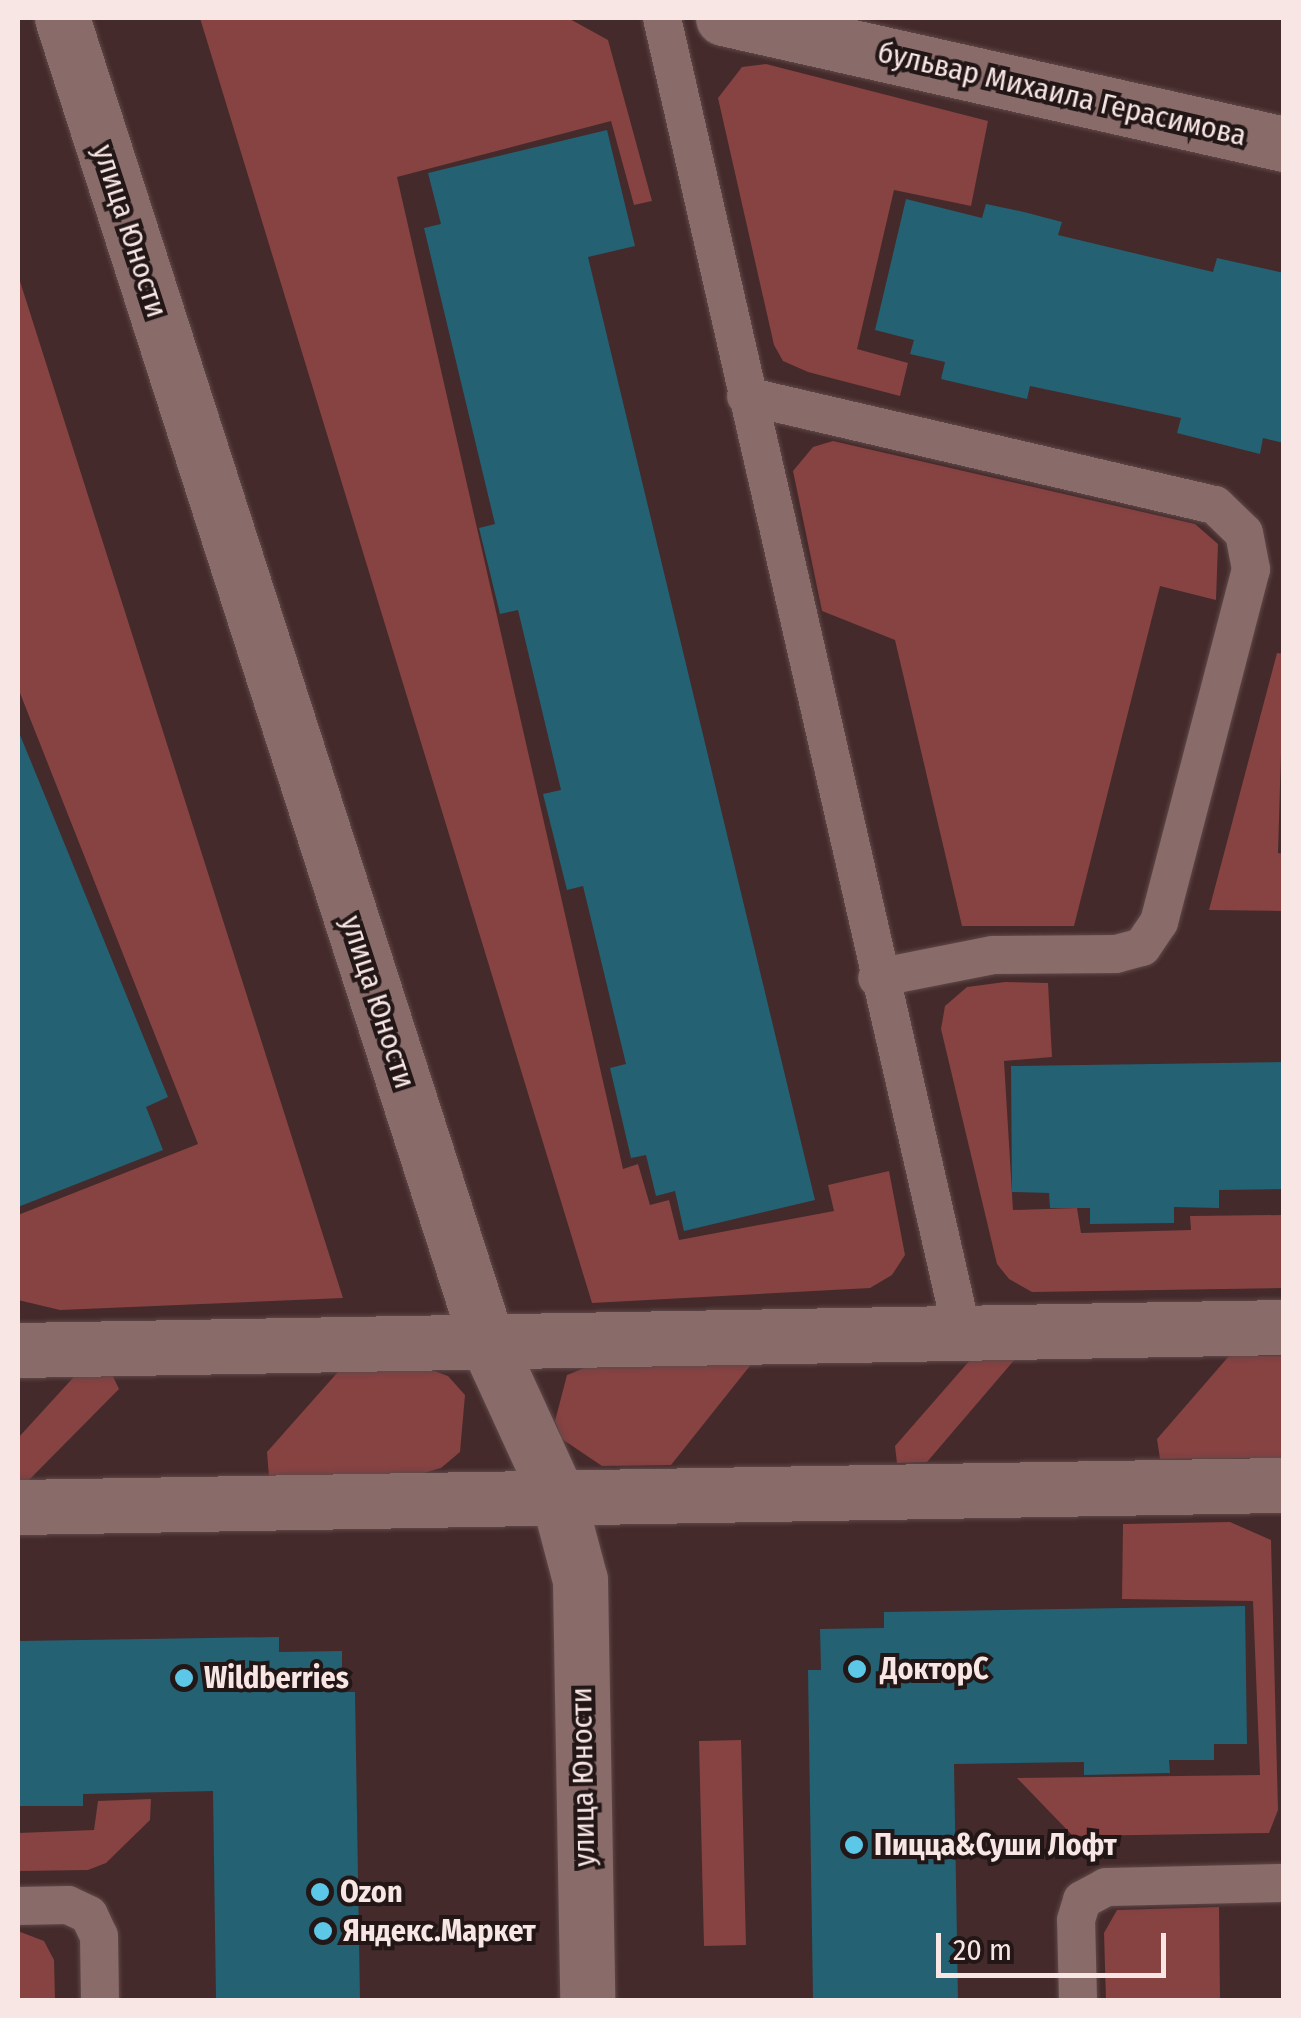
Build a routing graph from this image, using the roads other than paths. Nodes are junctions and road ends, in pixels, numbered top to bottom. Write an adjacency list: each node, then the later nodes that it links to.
1 (62, 18): 9 (street, улица Юности)
2 (662, 18): 5 (lane)
3 (724, 18): 4 (street, бульвар Михаила Герасимова)
4 (1284, 144)
5 (746, 396): 6 (lane); 6 (lane)
6 (877, 978): 8 (lane)
7 (1284, 1327): 8 (street)
8 (962, 1332): 9 (street)
9 (487, 1342): 10 (street); 12 (street, улица Юности)
10 (18, 1350)
11 (1284, 1485): 12 (street)
12 (558, 1496): 13 (street); 17 (street, улица Юности)
13 (18, 1507)
14 (1284, 1883): 18 (lane)
15 (18, 1906): 16 (lane)
16 (100, 2000)
17 (587, 2000)
18 (1078, 2000)

